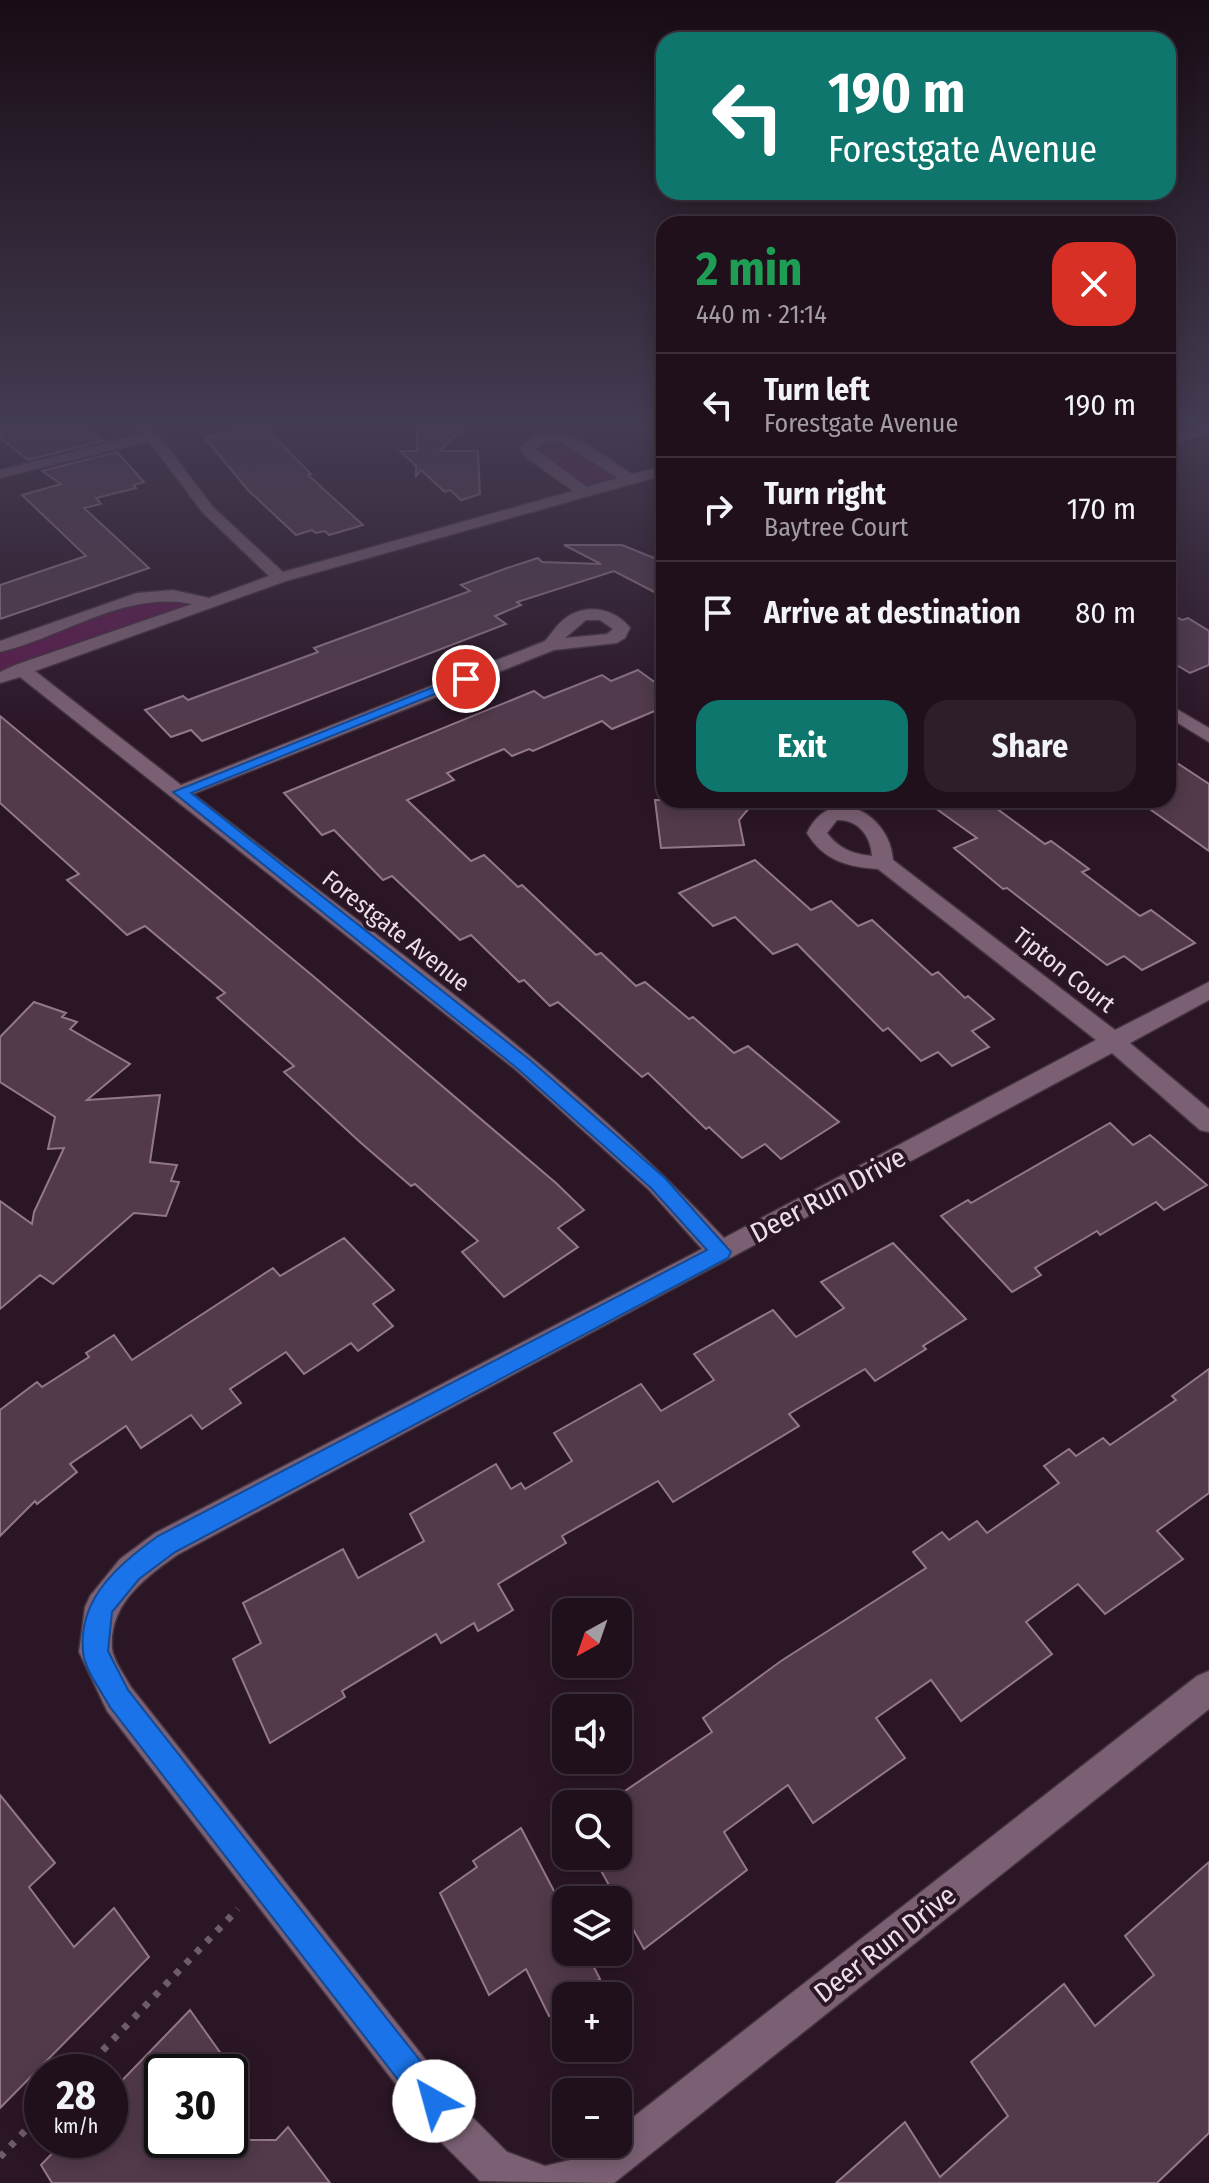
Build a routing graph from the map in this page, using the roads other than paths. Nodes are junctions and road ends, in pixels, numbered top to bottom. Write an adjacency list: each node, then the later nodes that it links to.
1 (229, 530): 3 (street)
2 (450, 530): 3 (street)
3 (280, 578): 4 (street)
4 (207, 602): 6 (street); 7 (street)
5 (551, 645): 10 (street)
6 (0, 647)
7 (10, 673): 10 (street, Forestgate Avenue)
8 (1176, 714): 9 (street)
9 (1209, 736)
10 (181, 792): 15 (street, Forestgate Avenue)
11 (883, 863): 13 (street, Tipton Court)
12 (1209, 990): 13 (street, Deer Run Drive)
13 (1113, 1041): 14 (street, Tipton Court); 15 (street, Deer Run Drive)
14 (1209, 1123)
15 (721, 1252): 17 (street, Deer Run Drive)
16 (1209, 1688): 18 (street, Deer Run Drive)
17 (538, 2183)
18 (552, 2183)

